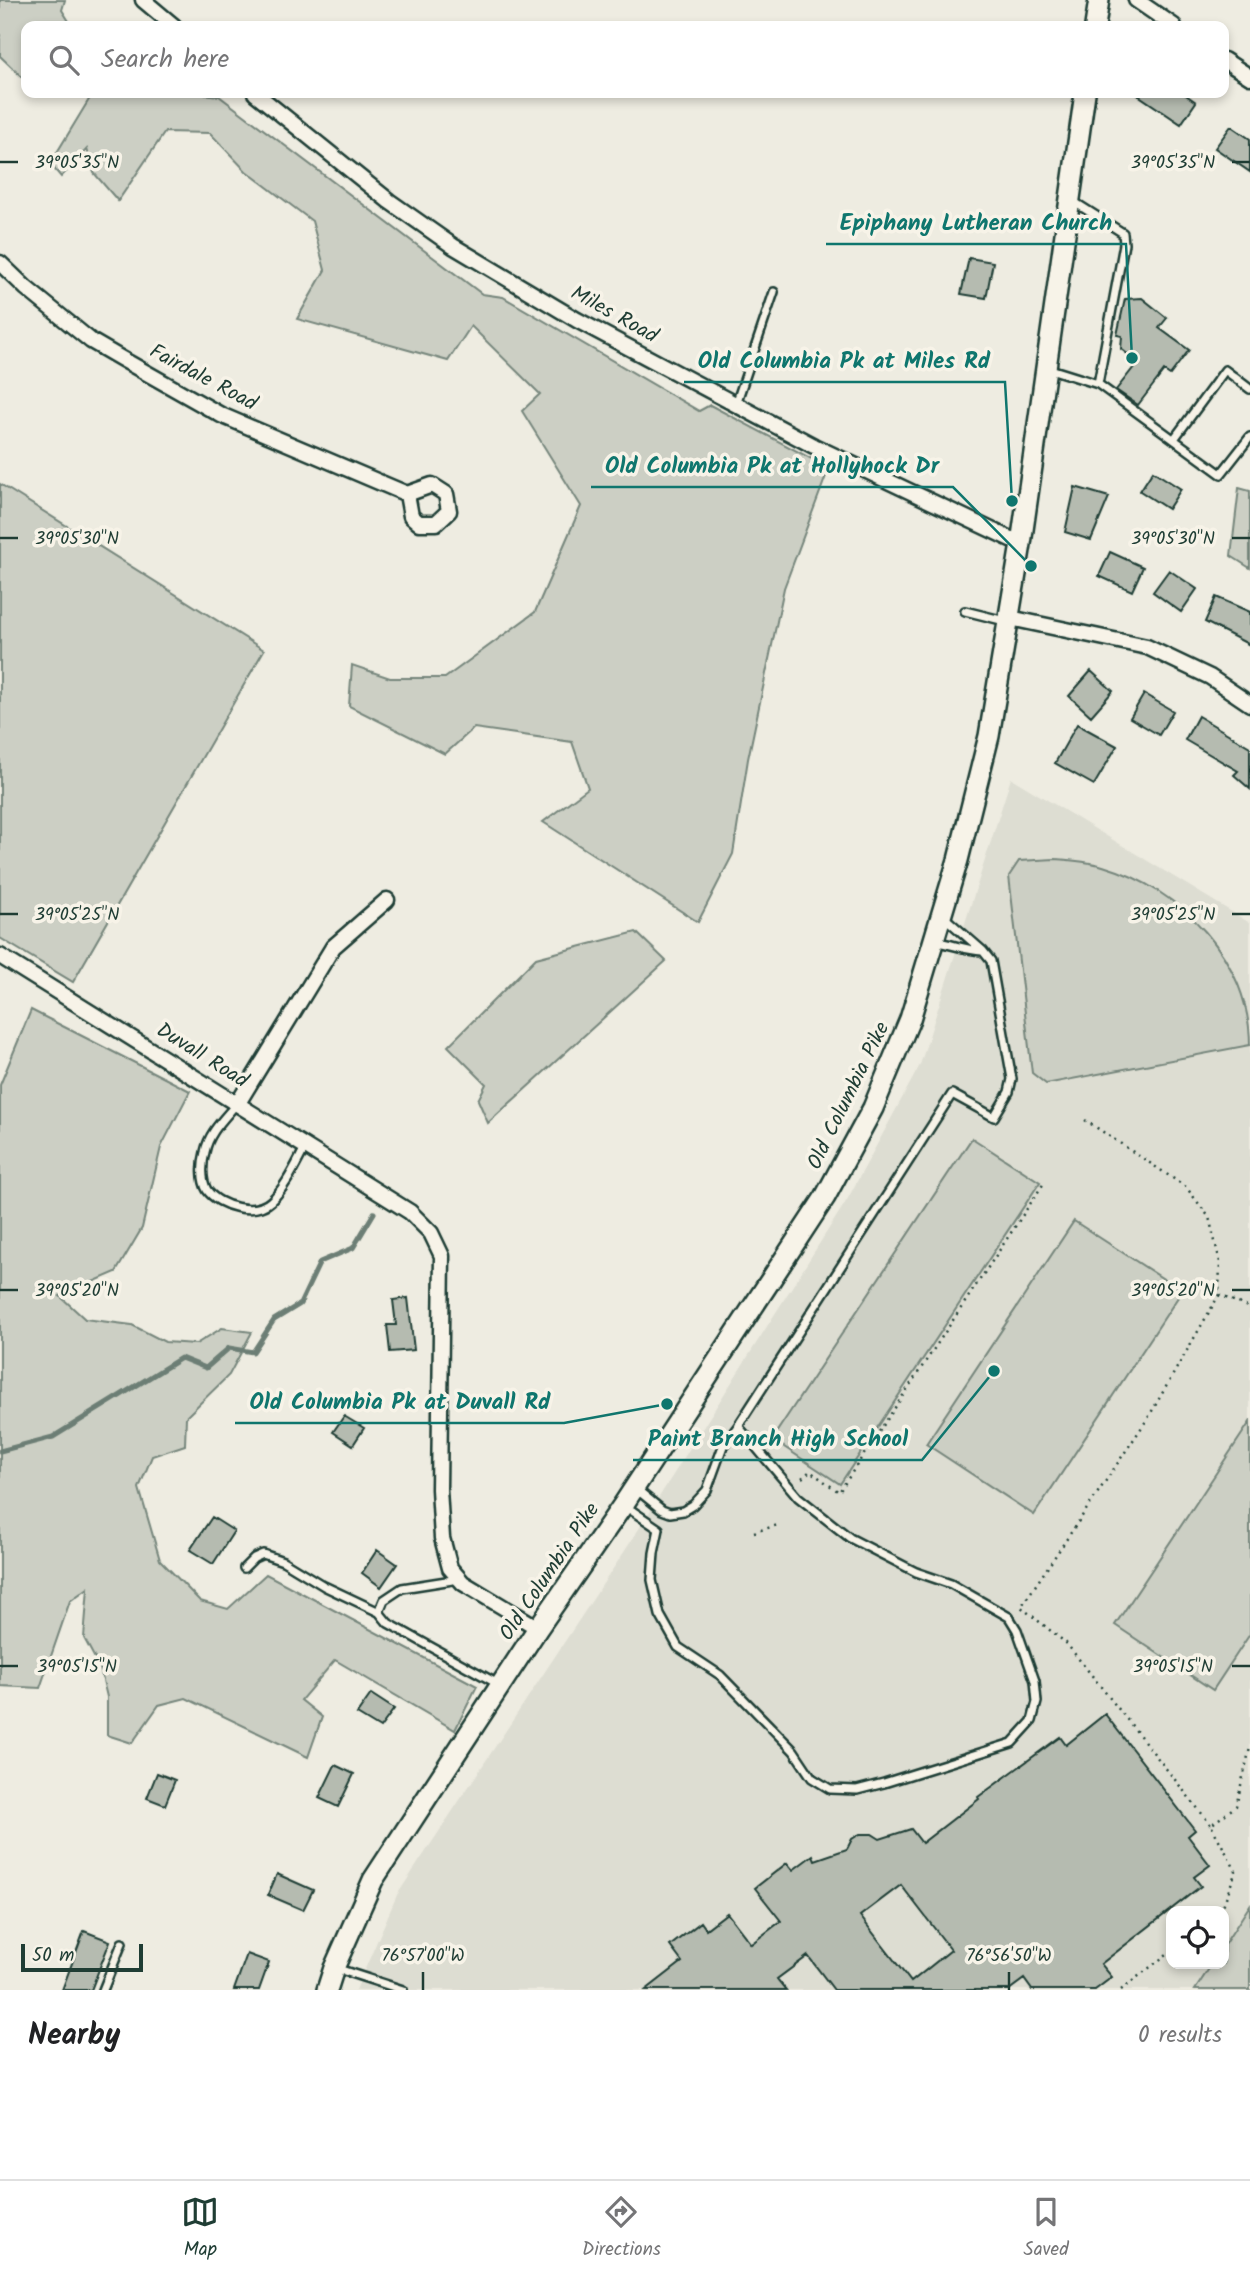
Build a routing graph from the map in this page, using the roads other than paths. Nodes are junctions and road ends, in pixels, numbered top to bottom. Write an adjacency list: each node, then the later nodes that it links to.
1 (143, 0): 4 (street)
2 (1099, 0): 5 (main road)
3 (1136, 0): 6 (street)
4 (168, 21)
5 (1096, 21)
6 (1167, 21)
7 (1229, 63): 8 (street)
8 (1250, 78)
9 (261, 98): 17 (street, Miles Road)
10 (1084, 98): 11 (main road, Old Columbia Pike)
11 (1070, 200): 14 (main road, Old Columbia Pike); 15 (lane)
12 (0, 262): 20 (street, Fairdale Road)
13 (775, 292): 17 (lane)
14 (1046, 368): 15 (lane); 21 (main road, Old Columbia Pike)
15 (1098, 384): 19 (lane)
16 (1250, 389): 19 (lane)
17 (736, 404): 21 (street, Miles Road)
18 (1250, 437): 19 (lane)
19 (1174, 439)
20 (407, 494)
21 (1021, 544): 23 (main road, Old Columbia Pike)
22 (965, 611): 23 (lane)
23 (1010, 620): 24 (street); 26 (main road, Old Columbia Pike)
24 (1250, 704)
25 (387, 900): 30 (street)
26 (942, 915): 27 (main road, Old Columbia Pike); 28 (lane)
27 (933, 942): 28 (lane); 33 (main road, Old Columbia Pike)
28 (983, 951): 32 (lane)
29 (0, 956): 30 (street, Duvall Road)
30 (238, 1103): 31 (street, Duvall Road); 31 (lane)
31 (306, 1146): 36 (street, Duvall Road)
32 (738, 1426): 33 (lane); 34 (lane)
33 (634, 1488): 34 (main road, Old Columbia Pike)
34 (623, 1505): 38 (main road, Old Columbia Pike)
35 (244, 1568): 37 (lane)
36 (459, 1579): 37 (lane); 38 (street)
37 (379, 1612): 39 (lane)
38 (538, 1628): 39 (main road, Old Columbia Pike)
39 (501, 1685): 41 (main road, Old Columbia Pike)
40 (122, 1943): 42 (lane)
41 (334, 1968): 43 (main road, Old Columbia Pike); 44 (lane)
42 (103, 1990)
43 (327, 1990)
44 (403, 1990)

